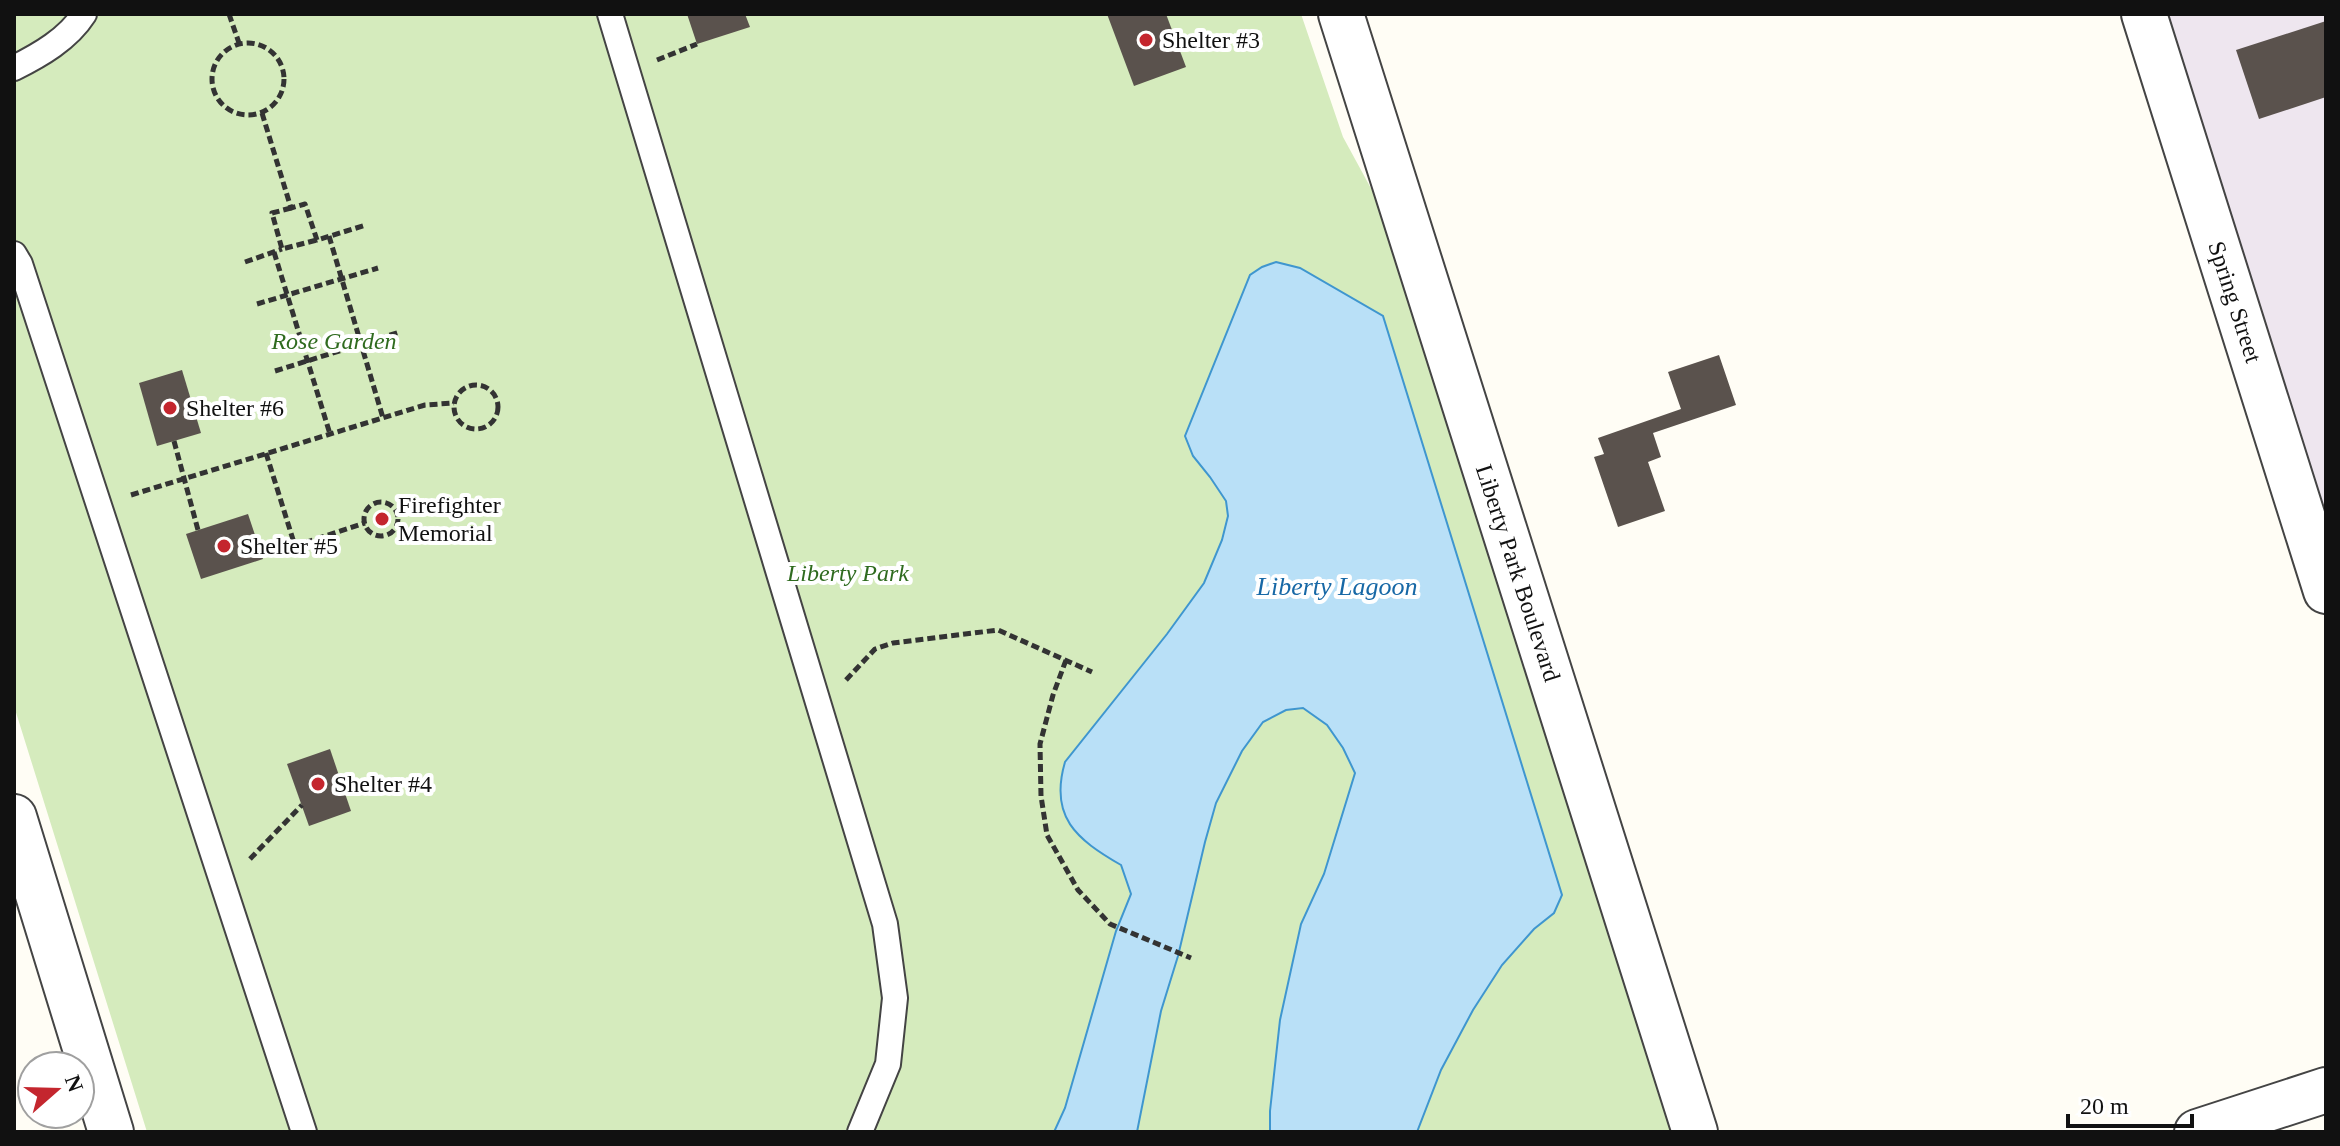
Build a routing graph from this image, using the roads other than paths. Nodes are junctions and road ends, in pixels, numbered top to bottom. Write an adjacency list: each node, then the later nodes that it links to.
1 (84, 14): 5 (lane)
2 (610, 14): 12 (lane)
3 (1341, 14): 13 (street, Liberty Park Boulevard)
4 (2144, 14): 7 (street, Spring Street)
5 (14, 68)
6 (14, 254): 11 (lane)
7 (2326, 591)
8 (14, 817): 10 (street)
9 (2326, 1090): 14 (street)
10 (111, 1132)
11 (304, 1132)
12 (860, 1132)
13 (1695, 1132)
14 (2197, 1132)

